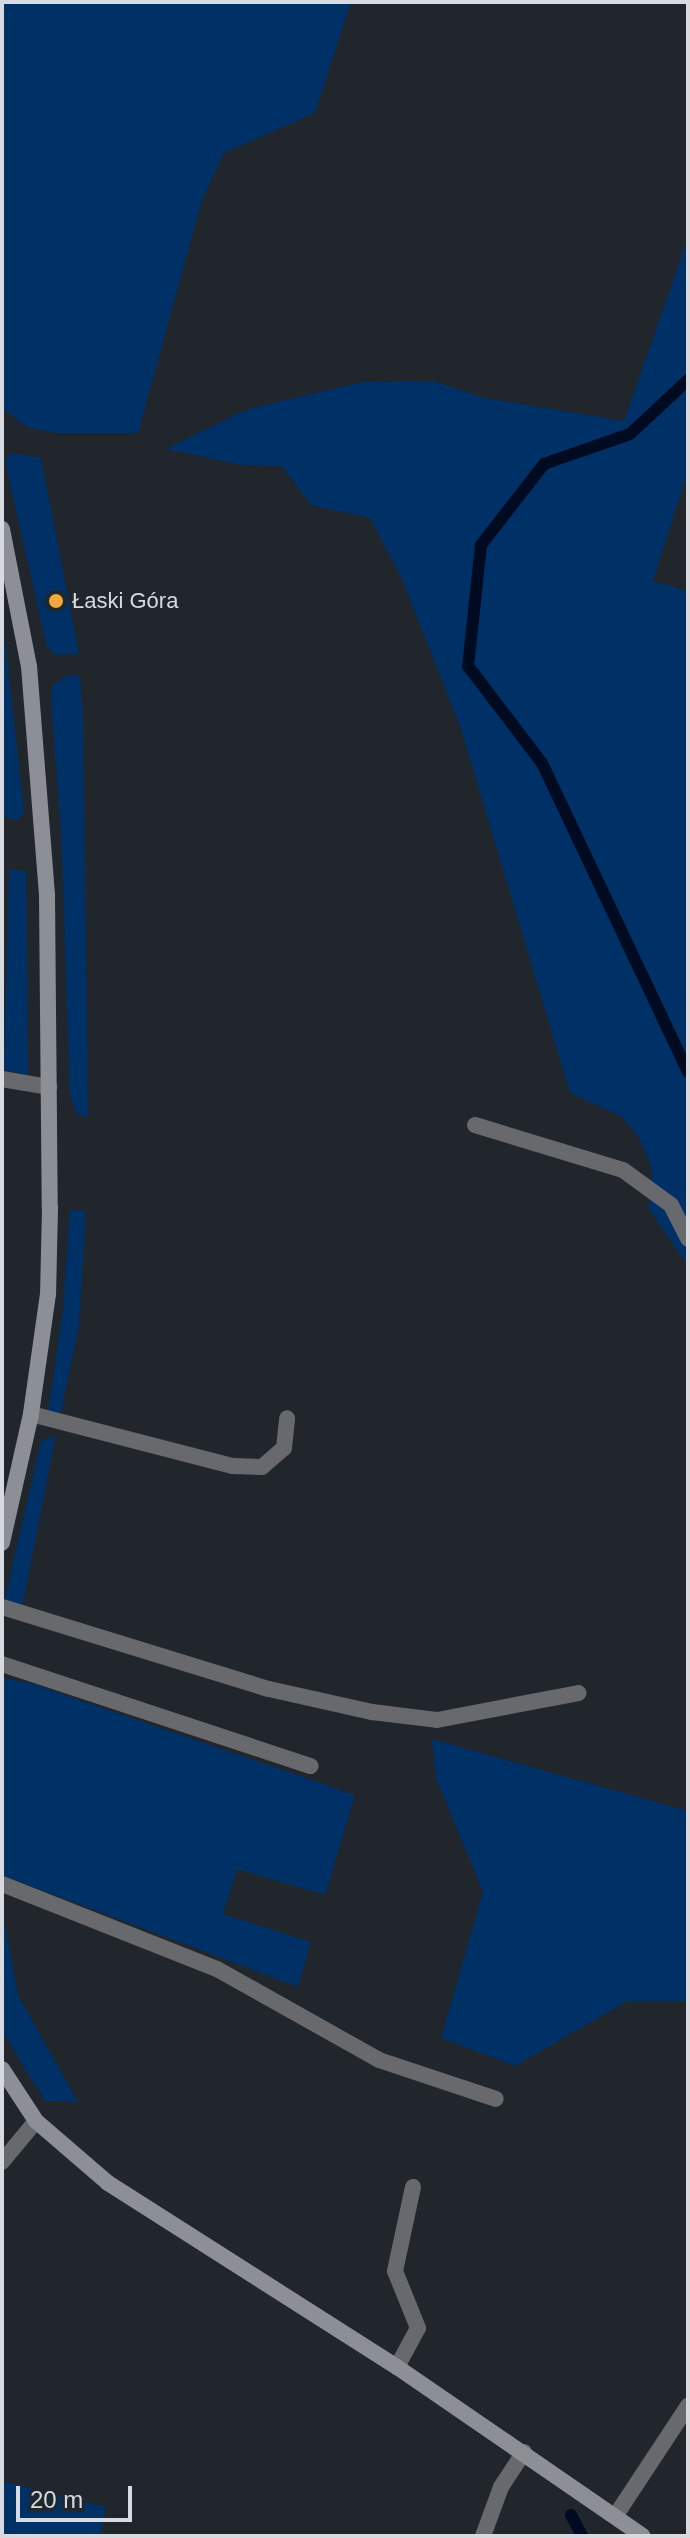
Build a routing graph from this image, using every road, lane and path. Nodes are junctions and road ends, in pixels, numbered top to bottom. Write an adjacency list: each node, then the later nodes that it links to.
1 (2, 529): 3 (street)
2 (2, 1079): 3 (street)
3 (49, 1087): 6 (street)
4 (475, 1125): 5 (street)
5 (688, 1239)
6 (31, 1414): 7 (street); 8 (street)
7 (287, 1418)
8 (2, 1543)
9 (2, 1607): 11 (street)
10 (2, 1664): 12 (street)
11 (578, 1693)
12 (311, 1766)
13 (2, 1884): 15 (street)
14 (2, 2069): 16 (street)
15 (496, 2099)
16 (36, 2121): 17 (street); 19 (street)
17 (2, 2162)
18 (413, 2187): 19 (street)
19 (397, 2367): 21 (street)
20 (688, 2406): 22 (street)
21 (524, 2452): 22 (street); 23 (street)
22 (616, 2515): 24 (street)
23 (483, 2536)
24 (643, 2536)

